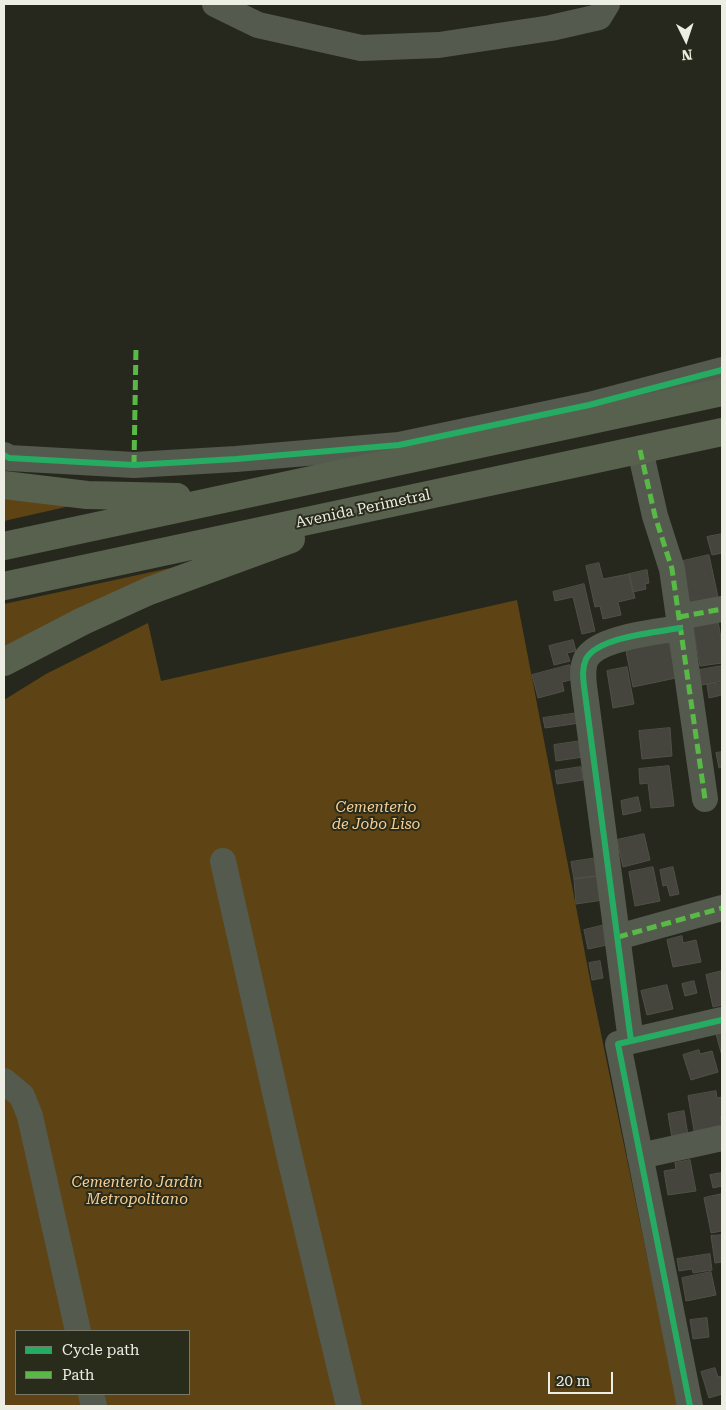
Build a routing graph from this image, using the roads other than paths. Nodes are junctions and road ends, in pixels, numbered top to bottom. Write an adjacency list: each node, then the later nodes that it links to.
1 (215, 4): 2 (street)
2 (607, 4)
3 (722, 370): 8 (street)
4 (722, 392): 10 (highway)
5 (722, 432): 6 (highway, Avenida Perimetral)
6 (640, 450): 11 (highway, Avenida Perimetral); 15 (street)
7 (4, 455): 8 (street)
8 (227, 460): 10 (street)
9 (4, 485): 10 (highway)
10 (232, 498): 12 (highway)
11 (384, 504): 13 (highway, Avenida Perimetral); 16 (highway)
12 (4, 546)
13 (4, 586)
14 (722, 609): 15 (street)
15 (680, 623): 17 (street); 20 (street)
16 (4, 662)
17 (705, 799)
18 (222, 861): 27 (street)
19 (722, 908): 20 (street)
20 (618, 937): 22 (street)
21 (722, 1020): 22 (street)
22 (625, 1043): 25 (street)
23 (4, 1081): 26 (street)
24 (722, 1138): 25 (street)
25 (640, 1156): 28 (street)
26 (78, 1330)
27 (349, 1406)
28 (690, 1406)

